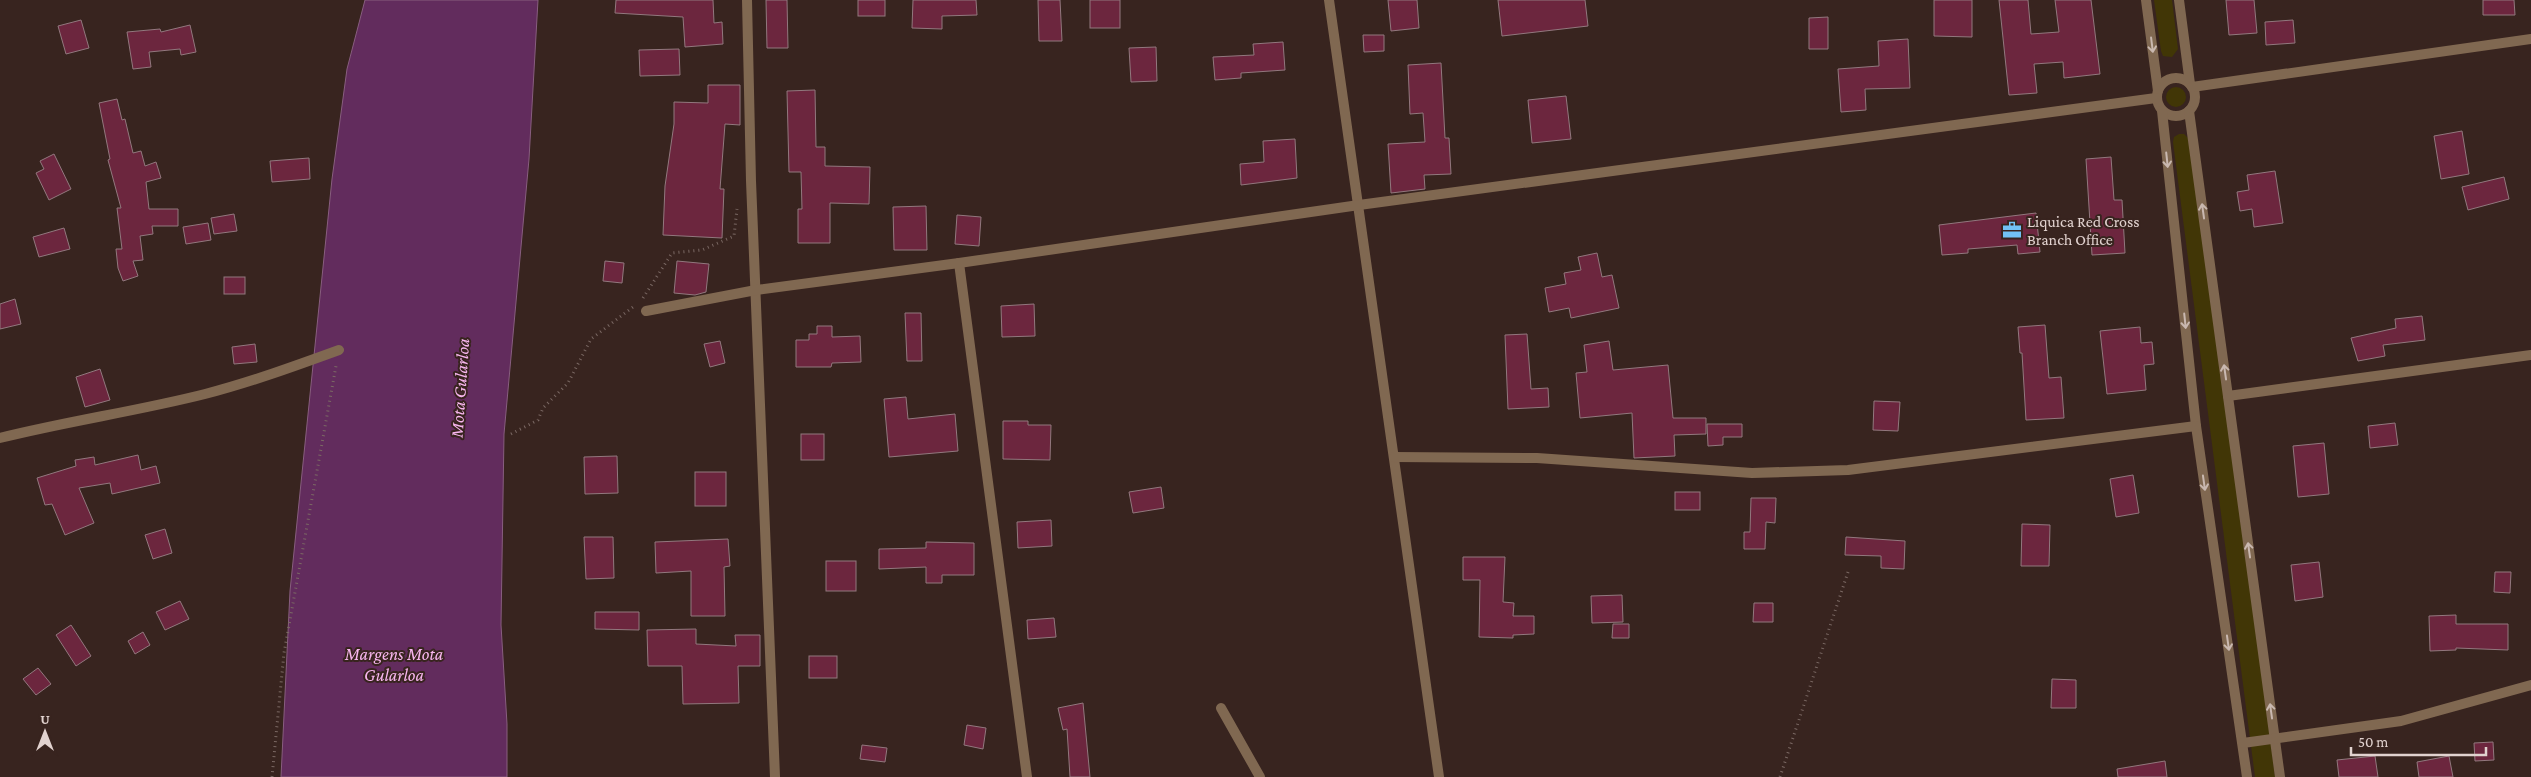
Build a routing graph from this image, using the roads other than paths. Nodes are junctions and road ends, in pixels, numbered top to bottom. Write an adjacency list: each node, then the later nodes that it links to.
1 (748, 0): 12 (street)
2 (1329, 0): 10 (street)
3 (2146, 0): 7 (street, one-way to 7)
4 (2179, 0): 6 (street)
5 (2531, 40): 6 (street)
6 (2191, 86): 7 (street); 9 (street)
7 (2157, 94): 8 (street); 10 (street)
8 (2162, 111): 9 (street); 17 (street, one-way to 17)
9 (2189, 111): 16 (street, one-way to 9)
10 (1359, 205): 11 (street); 19 (street)
11 (959, 264): 12 (street); 25 (street)
12 (756, 290): 13 (street); 24 (street)
13 (646, 311)
14 (339, 350): 18 (street)
15 (2531, 355): 16 (street)
16 (2228, 396): 22 (street, one-way to 16)
17 (2196, 426): 19 (street); 23 (street, one-way to 23)
18 (0, 438)
19 (1394, 457): 27 (street)
20 (2531, 685): 22 (street)
21 (1221, 708): 26 (street)
22 (2274, 739): 23 (street); 29 (street)
23 (2243, 743): 28 (street)
24 (775, 777)
25 (1027, 777)
26 (1260, 777)
27 (1439, 777)
28 (2247, 777)
29 (2280, 777)

